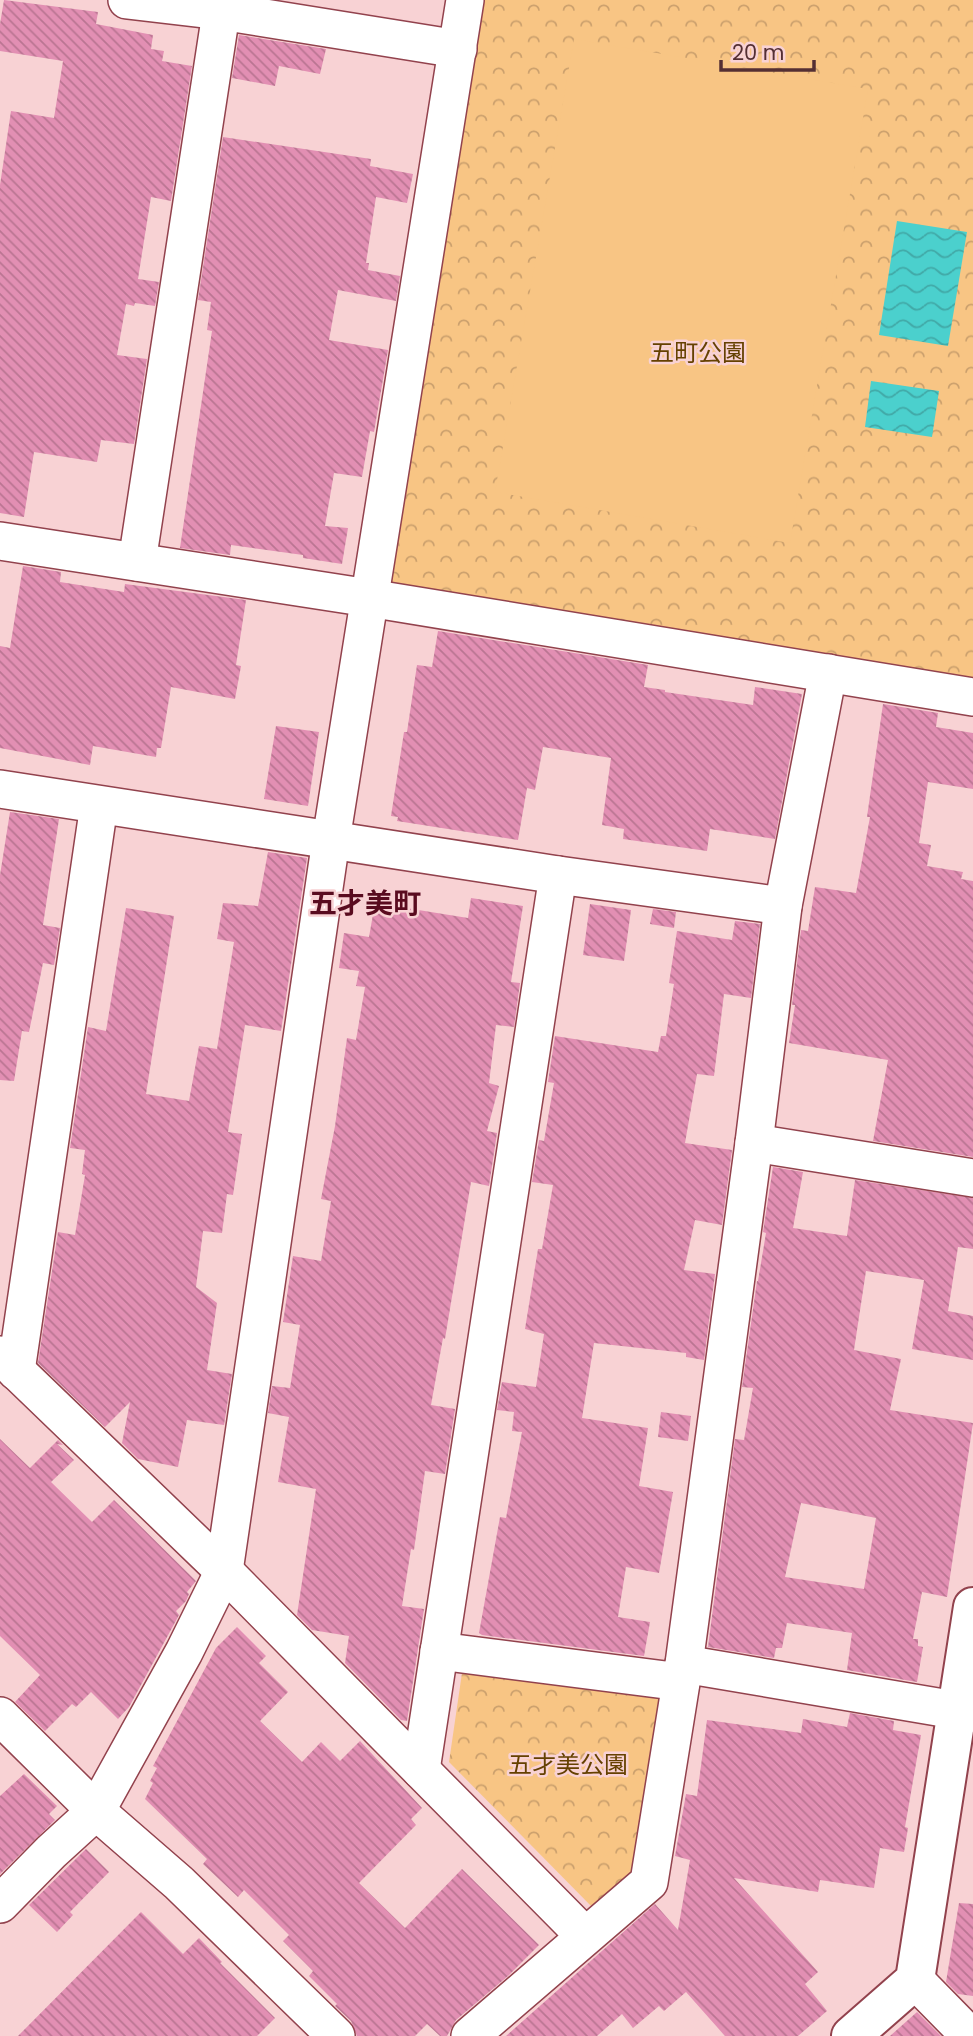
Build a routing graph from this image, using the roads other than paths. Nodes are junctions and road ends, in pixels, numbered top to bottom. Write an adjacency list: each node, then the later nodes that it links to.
1 (127, 0): 3 (street)
2 (465, 0): 4 (street)
3 (222, 5): 4 (street); 6 (street)
4 (458, 49): 7 (street)
5 (0, 541): 6 (street)
6 (137, 562): 7 (street)
7 (369, 597): 8 (street); 12 (street)
8 (828, 673): 9 (street); 14 (street)
9 (973, 697)
10 (0, 789): 11 (street)
11 (99, 805): 12 (street); 17 (street)
12 (331, 840): 13 (street); 18 (street)
13 (558, 875): 14 (street); 20 (street)
14 (783, 905): 15 (street)
15 (754, 1143): 16 (street); 21 (street)
16 (973, 1178)
17 (8, 1363): 18 (street)
18 (224, 1571): 24 (street); 25 (street)
19 (973, 1607): 22 (street)
20 (439, 1651): 21 (street); 24 (street)
21 (682, 1673): 22 (street); 27 (street)
22 (965, 1712): 28 (street)
23 (0, 1716): 25 (street)
24 (421, 1770): 27 (street)
25 (96, 1811): 26 (street); 29 (street)
26 (0, 1904)
27 (585, 1936): 30 (street)
28 (915, 1980): 31 (street); 32 (street)
29 (336, 2036)
30 (470, 2036)
31 (850, 2036)
32 (970, 2036)

